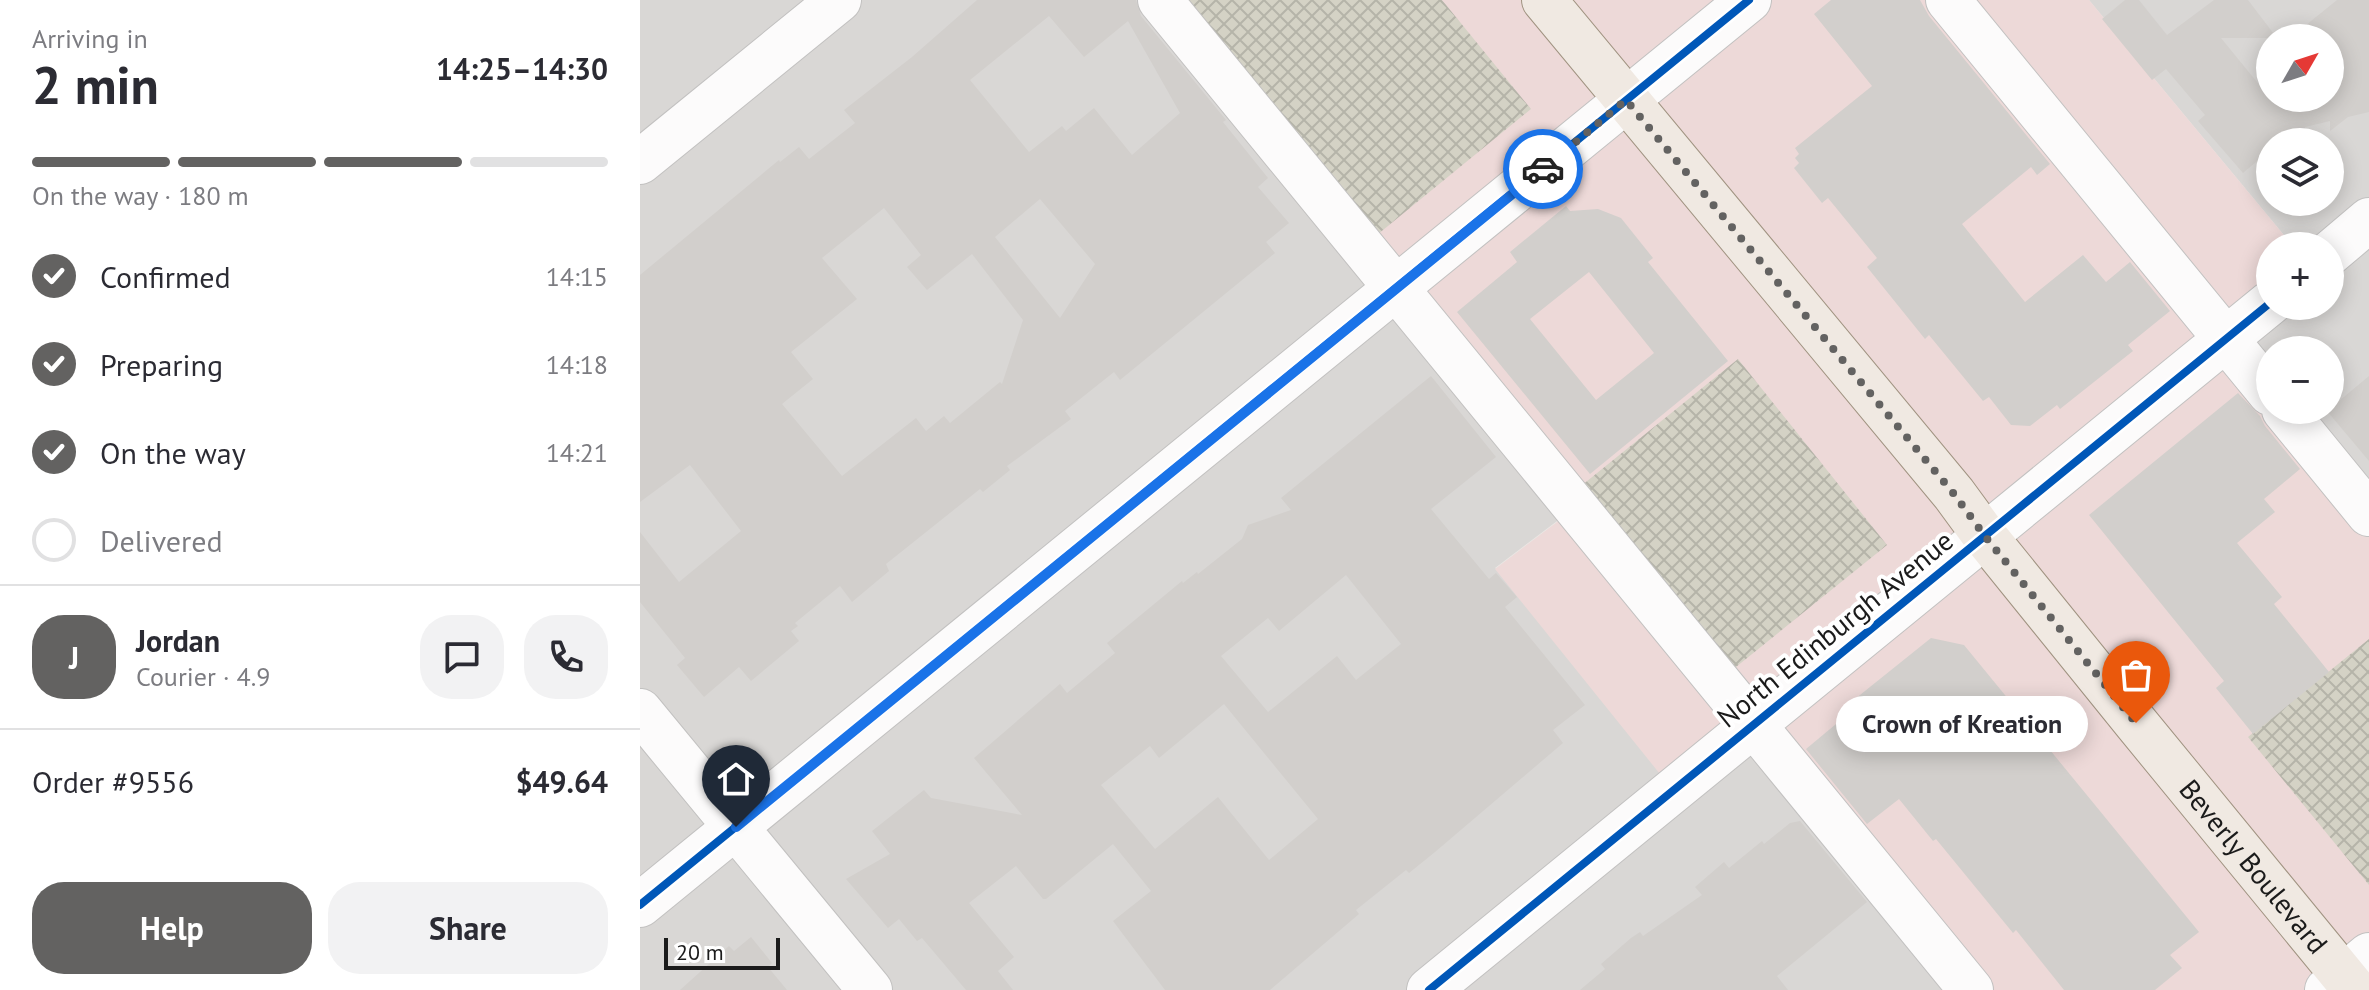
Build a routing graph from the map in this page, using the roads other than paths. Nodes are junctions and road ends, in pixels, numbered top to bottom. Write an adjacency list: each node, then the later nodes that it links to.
1 (839, 0): 7 (street)
2 (1160, 0): 10 (street)
3 (1544, 0): 6 (main road, Beverly Boulevard)
4 (1749, 0): 6 (street)
5 (1948, 0): 12 (street)
6 (1626, 100): 10 (street); 16 (main road, Beverly Boulevard)
7 (640, 162)
8 (2369, 220): 9 (street)
9 (2344, 241)
10 (1396, 288): 18 (street); 19 (street)
11 (2256, 314): 12 (street, North Edinburgh Avenue)
12 (2226, 339): 13 (street); 16 (street, North Edinburgh Avenue)
13 (2256, 376)
14 (2295, 424): 15 (street)
15 (2369, 514)
16 (1984, 535): 18 (street, North Edinburgh Avenue); 21 (main road, Beverly Boulevard)
17 (640, 711): 19 (street)
18 (1753, 724): 23 (street, North Edinburgh Avenue); 24 (street)
19 (736, 827): 20 (street); 22 (street)
20 (640, 905)
21 (2349, 978)
22 (870, 990)
23 (1429, 990)
24 (1971, 990)

